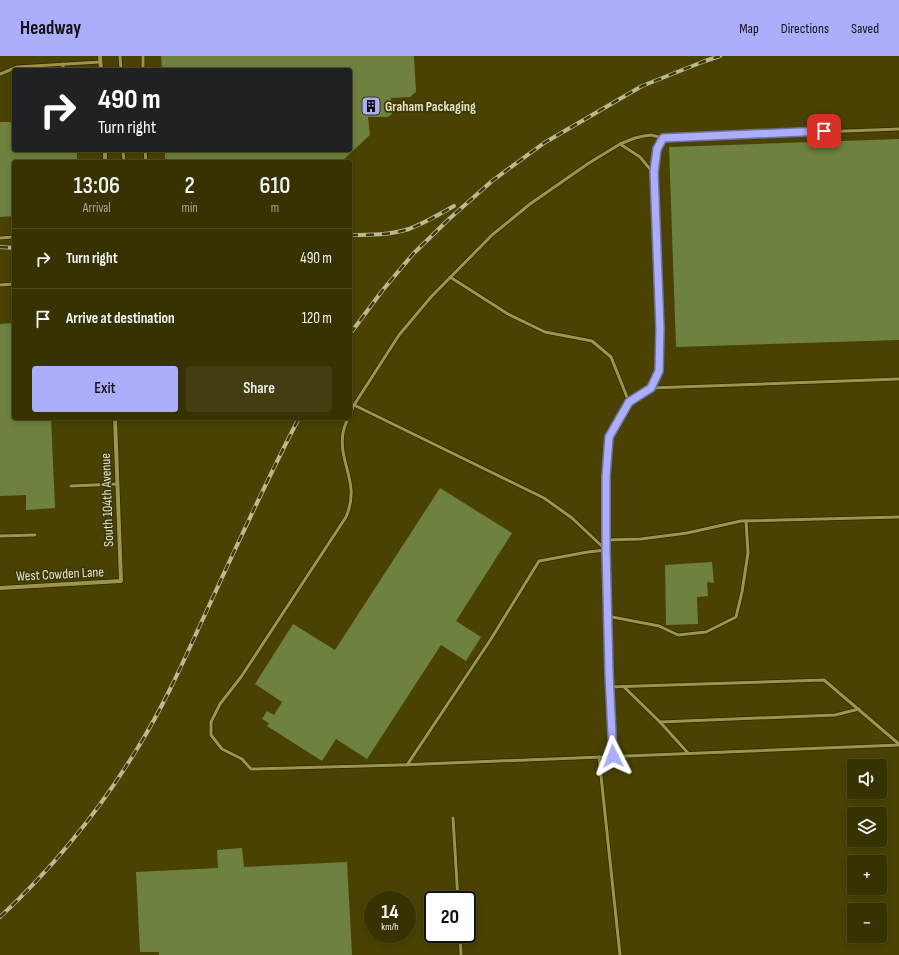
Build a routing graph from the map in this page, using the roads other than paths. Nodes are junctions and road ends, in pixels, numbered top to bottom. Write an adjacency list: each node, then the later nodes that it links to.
1 (100, 56): 4 (street)
2 (120, 56): 9 (lane)
3 (143, 56): 10 (lane)
4 (100, 62): 5 (lane); 8 (street)
5 (63, 64): 6 (lane); 7 (lane)
6 (15, 68)
7 (63, 68)
8 (101, 68)
9 (121, 68)
10 (143, 68)
11 (12, 69): 12 (lane)
12 (0, 74)
13 (899, 129): 14 (lane)
14 (663, 138): 15 (lane); 16 (lane)
15 (620, 144): 16 (lane); 19 (lane)
16 (654, 175): 23 (lane)
17 (12, 237): 18 (lane)
18 (0, 238)
19 (450, 277): 24 (lane); 25 (lane)
20 (12, 284): 21 (lane)
21 (0, 285)
22 (899, 379): 23 (lane)
23 (651, 388): 24 (lane)
24 (629, 402): 35 (lane)
25 (354, 405): 26 (lane); 36 (lane)
26 (352, 410)
27 (115, 420): 29 (street, South 104th Avenue)
28 (347, 420): 48 (lane)
29 (117, 484): 30 (lane); 37 (street, South 104th Avenue)
30 (71, 486)
31 (899, 517): 32 (lane)
32 (746, 521): 35 (lane); 39 (lane)
33 (35, 535): 34 (lane)
34 (0, 536)
35 (606, 540): 36 (lane)
36 (606, 550): 39 (lane); 48 (lane)
37 (121, 581): 38 (street, West Cowden Lane)
38 (0, 588)
39 (607, 616): 41 (lane)
40 (623, 686): 41 (lane); 42 (lane); 43 (lane)
41 (609, 687): 46 (lane)
42 (859, 709): 43 (lane); 44 (lane)
43 (660, 722): 45 (lane)
44 (899, 745): 45 (lane)
45 (688, 752): 46 (lane)
46 (613, 756): 47 (lane)
47 (599, 757): 48 (lane); 53 (lane)
48 (407, 765)
49 (453, 818): 50 (lane)
50 (457, 891)
51 (460, 943): 52 (lane)
52 (461, 955)
53 (620, 955)

